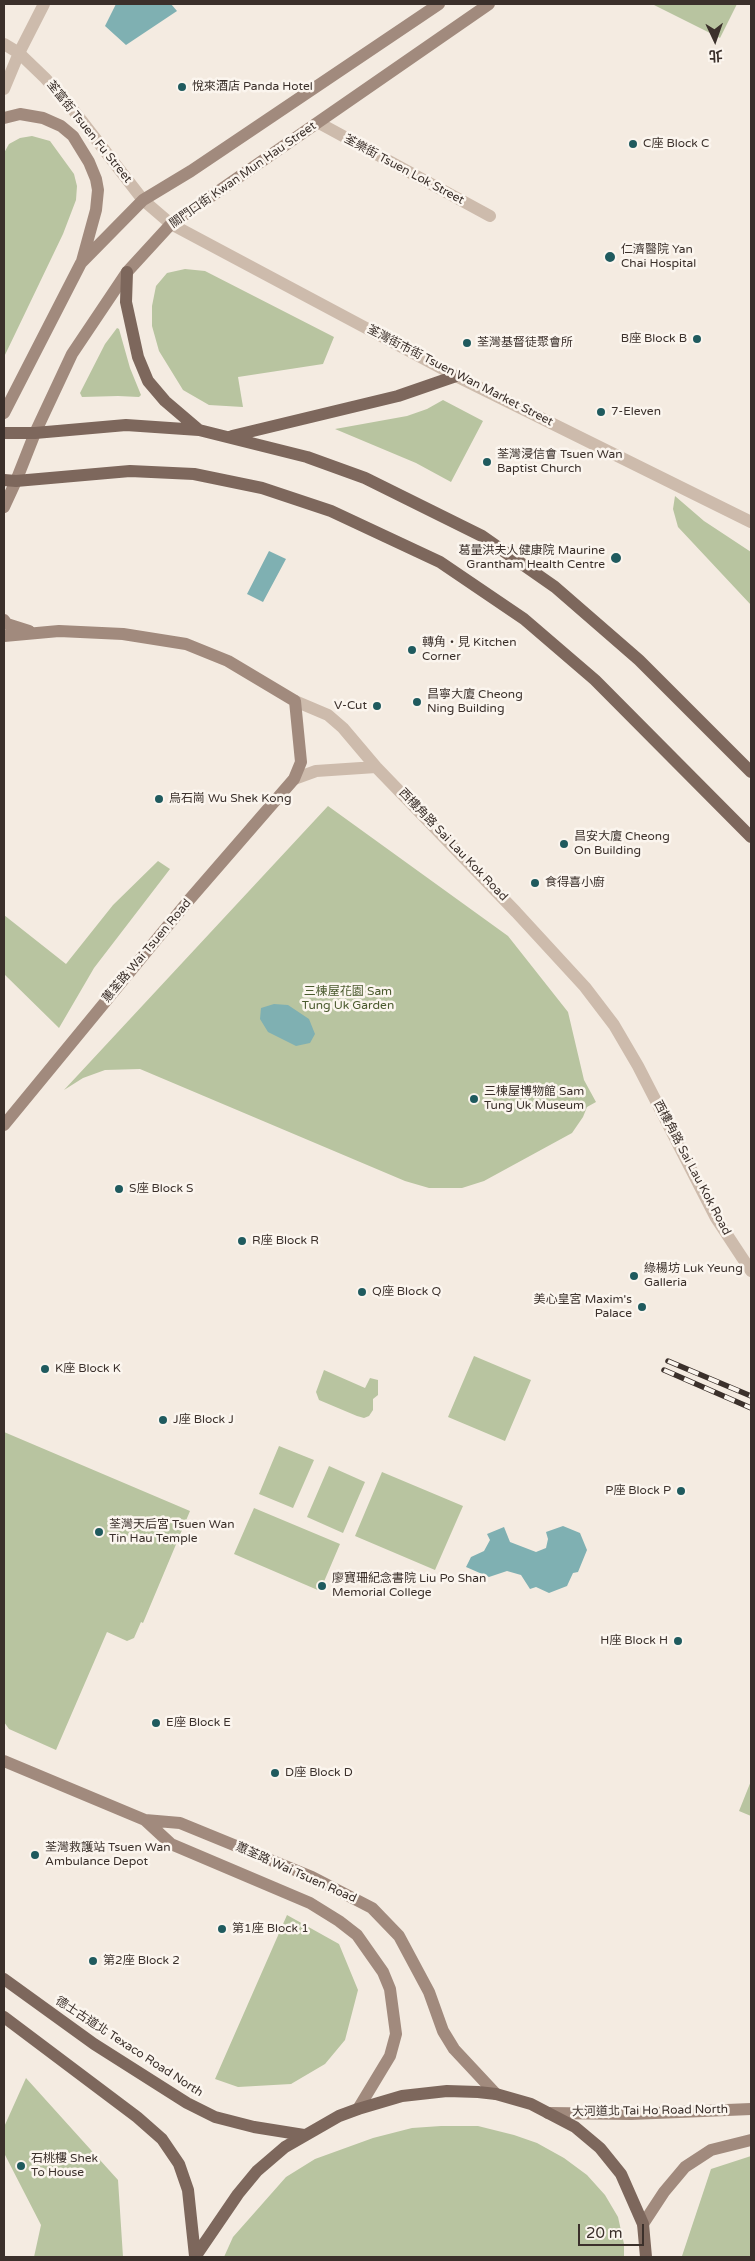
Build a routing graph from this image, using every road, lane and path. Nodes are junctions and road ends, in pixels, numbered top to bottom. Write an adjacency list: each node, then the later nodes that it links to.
1 (44, 4): 5 (street)
2 (438, 4): 9 (main road)
3 (489, 4): 8 (main road, 關門口街 Kwan Mun Hau Street)
4 (4, 44): 5 (street, 荃富街 Tsuen Fu Street)
5 (19, 53): 6 (street); 9 (street, 荃富街 Tsuen Fu Street)
6 (4, 89)
7 (4, 118): 12 (main road)
8 (319, 123): 10 (street, 荃樂街 Tsuen Lok Street); 11 (main road, 關門口街 Kwan Mun Hau Street)
9 (143, 200): 11 (street, 荃富街 Tsuen Fu Street); 12 (main road)
10 (490, 216)
11 (171, 224): 13 (main road, 關門口街 Kwan Mun Hau Street); 14 (street, 荃灣街市街 Tsuen Wan Market Street)
12 (81, 263): 15 (main road)
13 (127, 272): 16 (main road); 18 (main road, 關門口街 Kwan Mun Hau Street)
14 (456, 376): 19 (main road); 22 (street, 荃灣街市街 Tsuen Wan Market Street)
15 (4, 414)
16 (199, 430): 18 (main road); 19 (main road)
17 (4, 433): 18 (main road)
18 (35, 433): 20 (main road, 關門口街 Kwan Mun Hau Street)
19 (229, 436): 28 (main road)
20 (10, 481): 21 (main road, 關門口街 Kwan Mun Hau Street); 30 (main road)
21 (4, 507)
22 (751, 522)
23 (4, 620): 24 (main road)
24 (36, 633): 25 (main road, 西樓角路 Sai Lau Kok Road); 26 (main road, 西樓角路 Sai Lau Kok Road)
25 (4, 636)
26 (295, 701): 27 (street, 西樓角路 Sai Lau Kok Road); 29 (main road, 蕙荃路 Wai Tsuen Road)
27 (376, 767): 29 (street); 32 (street, 西樓角路 Sai Lau Kok Road)
28 (751, 772)
29 (294, 779): 31 (main road, 蕙荃路 Wai Tsuen Road)
30 (751, 837)
31 (4, 1125)
32 (751, 1271)
33 (4, 1761): 34 (main road, 蕙荃路 Wai Tsuen Road)
34 (145, 1820): 37 (main road, 蕙荃路 Wai Tsuen Road); 38 (main road, 蕙荃路 Wai Tsuen Road)
35 (4, 1979): 41 (main road, 德士古道北 Texaco Road North)
36 (4, 2017): 44 (main road)
37 (496, 2094): 38 (main road); 40 (main road)
38 (358, 2109): 41 (main road)
39 (751, 2109): 40 (main road, 大河道北 Tai Ho Road North)
40 (548, 2112): 43 (main road)
41 (304, 2135): 44 (main road)
42 (751, 2140): 43 (main road)
43 (643, 2224): 45 (main road)
44 (195, 2257)
45 (646, 2257)

